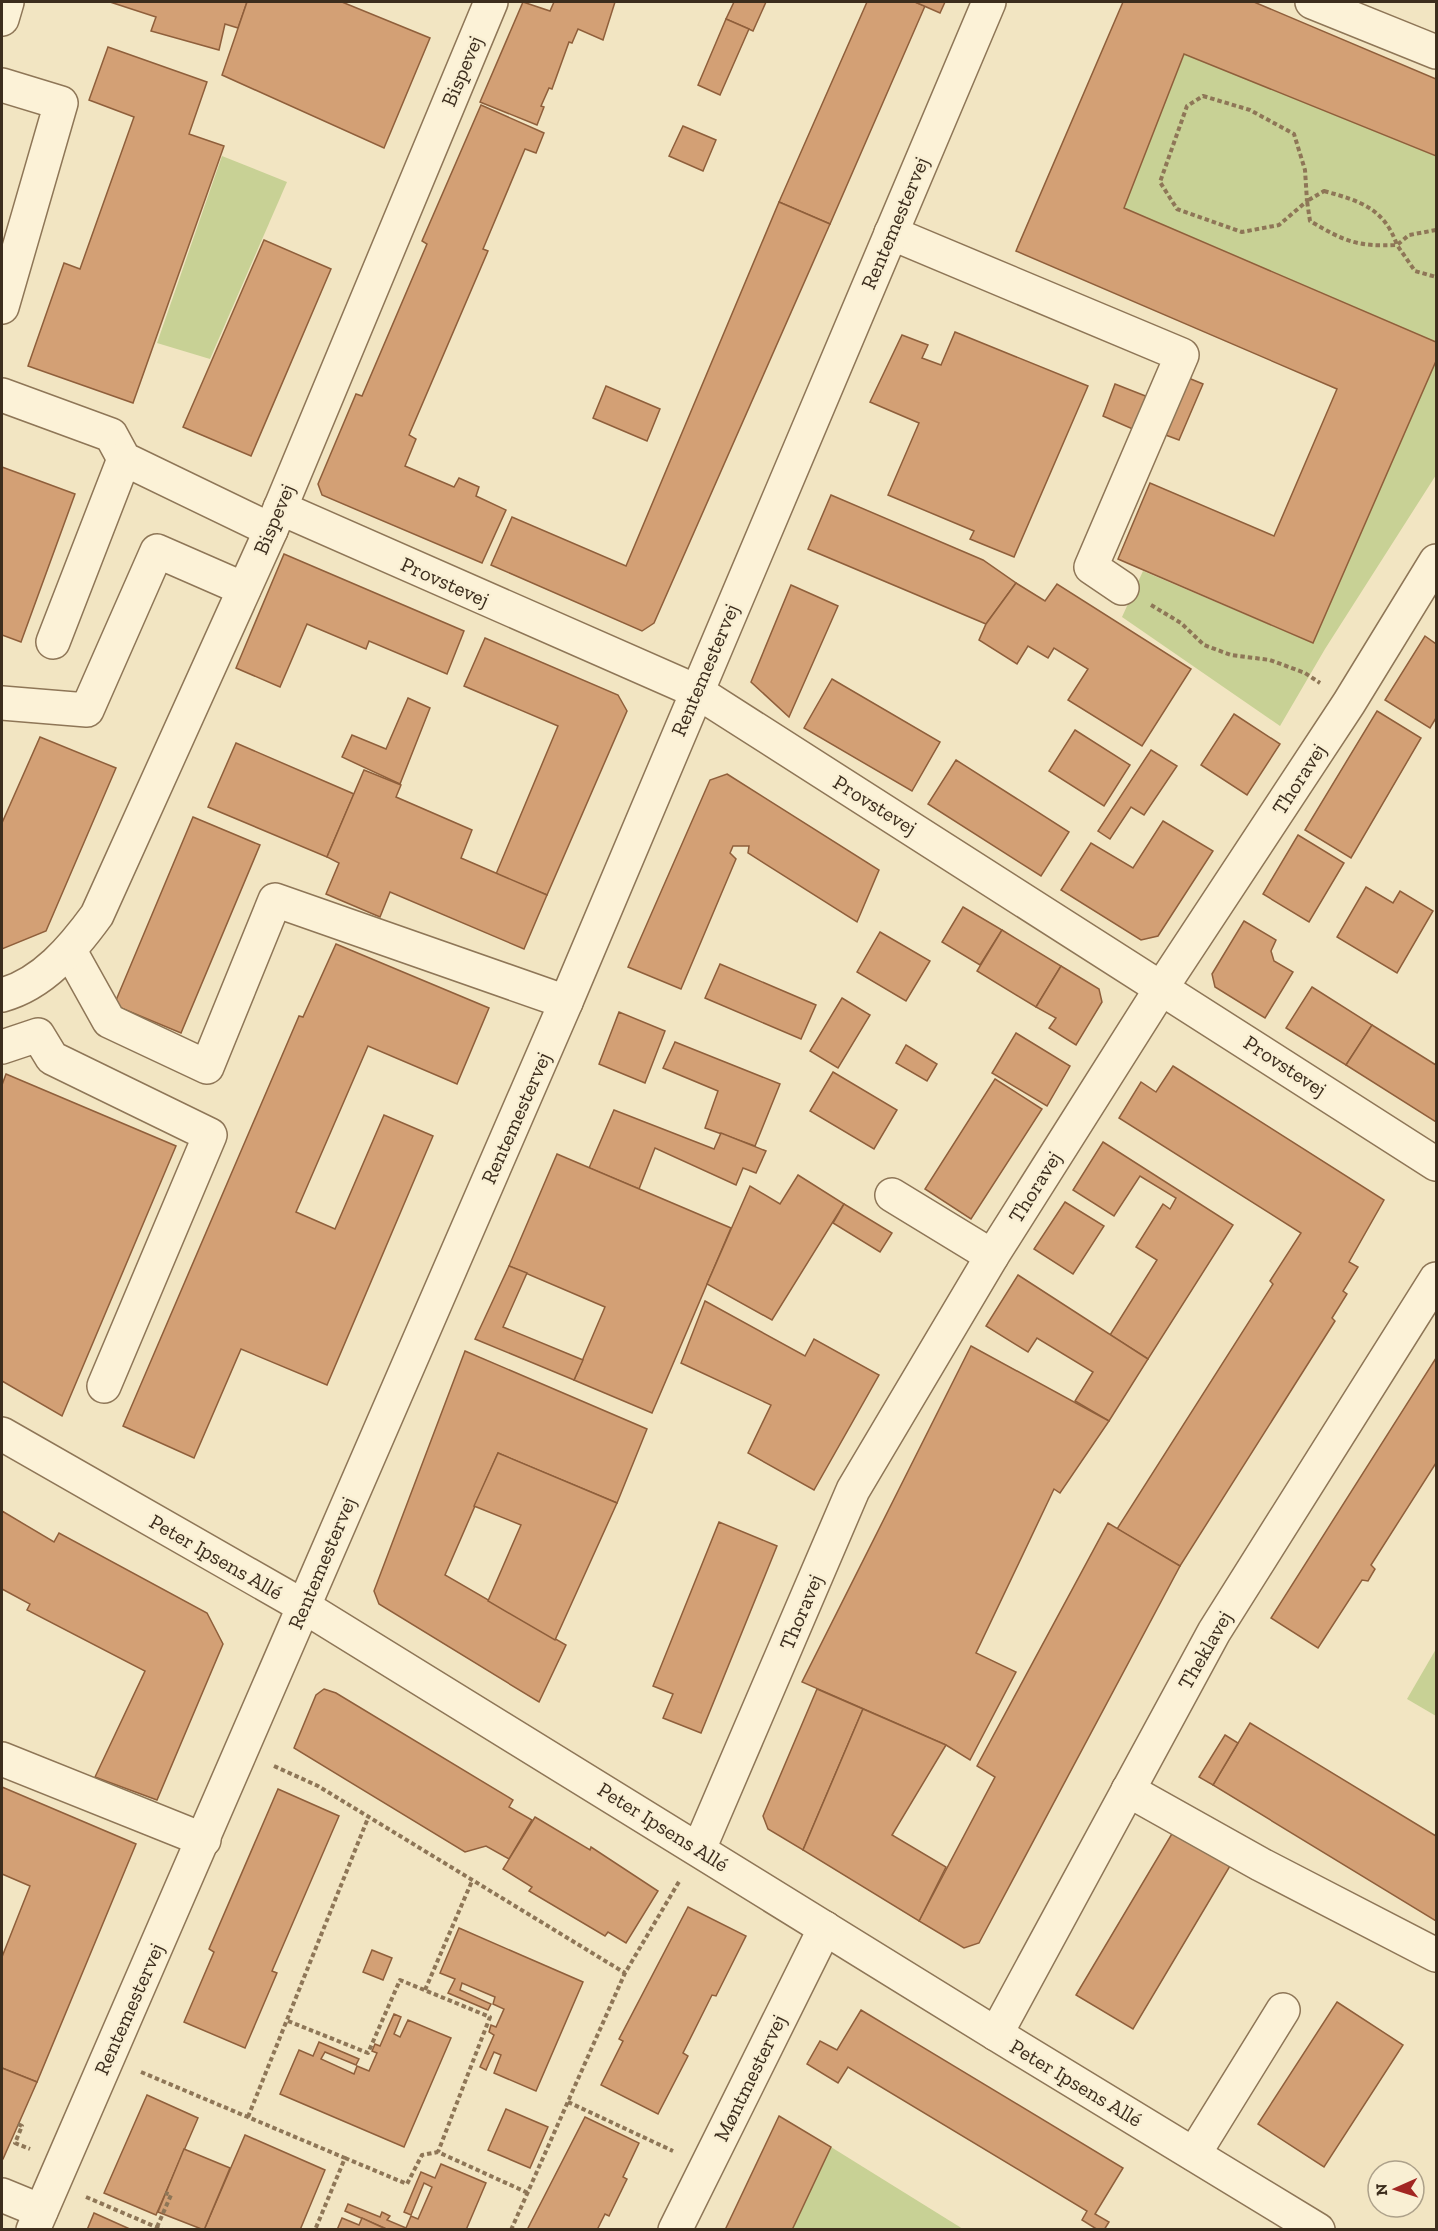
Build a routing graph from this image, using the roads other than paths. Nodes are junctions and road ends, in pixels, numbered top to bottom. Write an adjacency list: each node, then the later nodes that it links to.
1 (7, 2): 5 (street)
2 (491, 2): 12 (street, Bispevej)
3 (990, 2): 8 (street, Rentemestervej)
4 (1312, 2): 6 (street)
5 (2, 19)
6 (1437, 52)
7 (2, 86): 9 (street)
8 (891, 233): 14 (street); 17 (street, Rentemestervej)
9 (2, 307)
10 (2, 395): 11 (street)
11 (124, 459): 12 (street, Provstevej); 16 (street)
12 (275, 519): 15 (street, Bispevej); 17 (street, Provstevej)
13 (1437, 561): 20 (street, Thoravej)
14 (1122, 588)
15 (244, 589): 18 (street); 19 (street, Bispevej)
16 (54, 642)
17 (696, 691): 20 (street, Provstevej); 22 (street, Rentemestervej)
18 (2, 702)
19 (70, 951): 21 (street, Bispevej); 22 (street)
20 (1162, 987): 24 (street, Provstevej); 26 (street, Thoravej)
21 (2, 995)
22 (566, 1002): 30 (street, Rentemestervej)
23 (2, 1047): 28 (street)
24 (1437, 1164)
25 (892, 1195): 26 (street)
26 (992, 1256): 34 (street, Thoravej)
27 (1437, 1279): 32 (street, Theklavej)
28 (104, 1386)
29 (2, 1434): 30 (street, Peter Ipsens Allé)
30 (303, 1606): 33 (street, Rentemestervej); 34 (street, Peter Ipsens Allé)
31 (2, 1759): 33 (street)
32 (1128, 1790): 36 (street); 38 (street, Theklavej)
33 (204, 1840): 41 (street, Rentemestervej)
34 (699, 1849): 35 (street, Peter Ipsens Allé)
35 (825, 1928): 38 (street, Peter Ipsens Allé); 42 (street, Møntmestervej)
36 (1437, 1955)
37 (1283, 2010): 39 (street)
38 (996, 2034): 39 (street, Peter Ipsens Allé)
39 (1194, 2154): 43 (street, Peter Ipsens Allé)
40 (2, 2195): 41 (street)
41 (37, 2220)
42 (675, 2229)
43 (1318, 2229)

